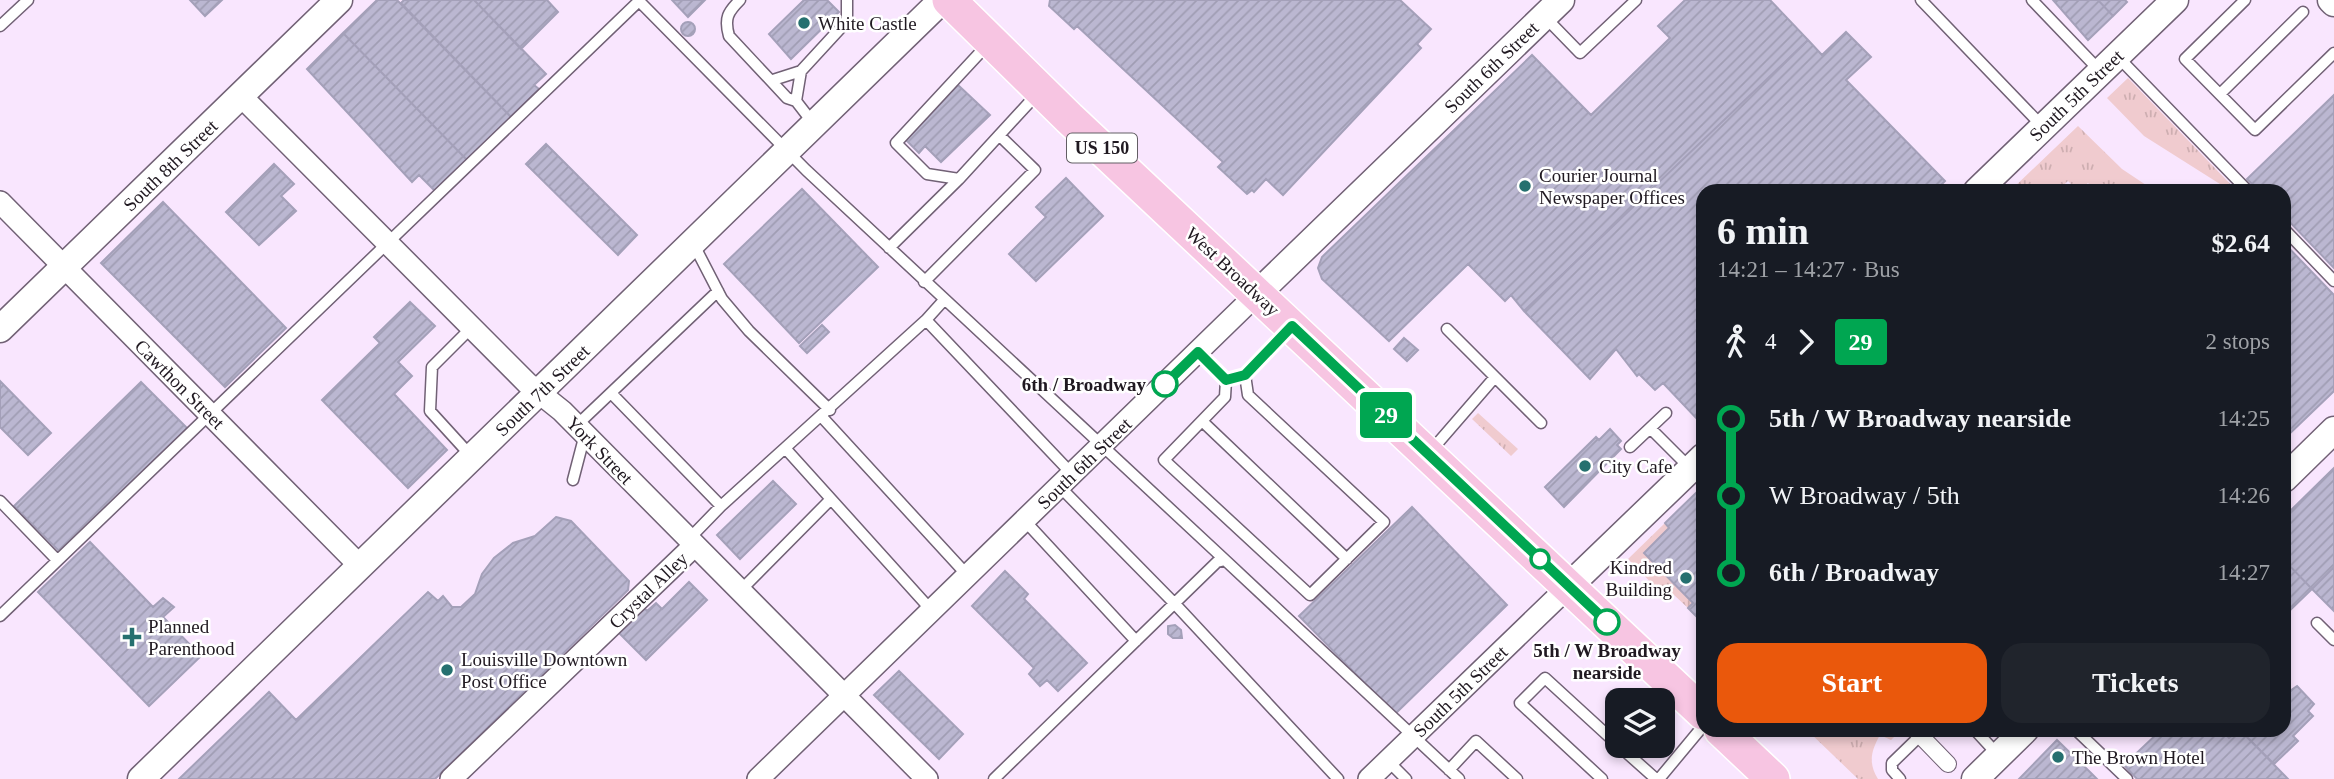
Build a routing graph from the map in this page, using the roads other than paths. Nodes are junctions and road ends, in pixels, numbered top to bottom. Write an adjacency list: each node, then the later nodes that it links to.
1 (28, 0): 15 (lane)
2 (340, 0): 23 (street, South 8th Street)
3 (740, 0): 20 (lane)
4 (847, 0): 19 (lane)
5 (942, 0): 25 (street, South 7th Street)
6 (949, 0): 16 (main road, West Broadway / US 150)
7 (1636, 0): 13 (lane)
8 (1921, 0): 26 (lane)
9 (2032, 0): 18 (lane)
10 (2175, 0): 18 (street, South 5th Street)
11 (2245, 0): 22 (lane)
12 (639, 1): 28 (lane); 34 (lane)
13 (1552, 8): 41 (street, South 6th Street)
14 (2302, 12): 22 (lane)
15 (0, 26)
16 (990, 42): 21 (main road, West Broadway / US 150); 29 (lane)
17 (2334, 53): 22 (lane)
18 (2109, 64): 26 (street, South 5th Street); 31 (lane)
19 (801, 71): 20 (lane); 24 (lane)
20 (773, 80): 24 (lane)
21 (1040, 90): 27 (lane); 41 (main road, West Broadway / US 150)
22 (2220, 94)
23 (241, 96): 34 (street, York Street); 37 (street, South 8th Street)
24 (796, 101): 25 (lane)
25 (815, 126): 28 (street, South 7th Street)
26 (2043, 127): 30 (street, South 5th Street)
27 (1000, 136): 29 (lane); 39 (lane)
28 (787, 152): 35 (street, South 7th Street); 36 (lane)
29 (959, 179): 36 (lane)
30 (1985, 184)
31 (2240, 184)
32 (0, 202): 37 (street, Cawthon Street)
33 (2291, 236): 38 (lane)
34 (387, 242): 45 (street, York Street); 56 (lane)
35 (693, 243): 40 (lane); 52 (street, South 7th Street)
36 (889, 248): 39 (lane)
37 (64, 267): 46 (street, South 8th Street); 56 (street, Cawthon Street)
38 (2334, 281)
39 (924, 282): 42 (lane)
40 (718, 291): 53 (lane); 58 (lane)
41 (1258, 293): 44 (main road, West Broadway / US 150); 48 (street, South 6th Street)
42 (944, 300): 43 (lane); 64 (lane)
43 (926, 320): 58 (lane); 73 (lane)
44 (1292, 326): 49 (lane); 67 (main road, West Broadway / US 150)
45 (472, 327): 52 (street, York Street); 68 (lane)
46 (0, 329)
47 (1447, 329): 50 (lane)
48 (1198, 352): 51 (lane); 64 (street, South 6th Street)
49 (1245, 375): 51 (lane); 54 (lane)
50 (1495, 377): 60 (lane); 67 (lane)
51 (1226, 380): 55 (lane)
52 (540, 392): 62 (street, York Street); 68 (street, South 7th Street)
53 (611, 393): 62 (lane); 76 (lane)
54 (1248, 395): 55 (lane); 79 (lane)
55 (1225, 397): 59 (lane)
56 (209, 412): 80 (lane); 82 (street, Cawthon Street)
57 (1666, 412): 61 (lane)
58 (825, 413): 66 (lane); 83 (lane)
59 (1202, 421): 79 (lane); 79 (lane)
60 (1541, 423)
61 (1650, 428): 65 (lane); 69 (lane)
62 (580, 430): 72 (lane); 78 (street, York Street)
63 (2334, 430): 71 (street)
64 (1101, 446): 73 (street, South 6th Street); 81 (lane)
65 (1630, 447)
66 (785, 448): 74 (lane); 76 (lane)
67 (1428, 454): 84 (main road, West Broadway / US 150)
68 (473, 457): 82 (street, South 7th Street)
69 (1696, 462)
70 (1696, 464): 84 (street, South 5th Street)
71 (2291, 472)
72 (573, 480)
73 (1066, 481): 77 (street, South 6th Street); 86 (lane)
74 (831, 499): 85 (lane); 87 (lane)
75 (0, 502): 80 (lane)
76 (721, 506): 78 (lane)
77 (1025, 521): 83 (street, South 6th Street); 91 (lane)
78 (691, 543): 85 (street, York Street); 109 (street, Crystal Alley)
79 (1347, 559)
80 (57, 560): 88 (lane)
81 (1225, 560): 86 (lane); 96 (lane)
82 (360, 566): 108 (street, South 7th Street)
83 (968, 576): 87 (street, South 6th Street)
84 (1569, 586): 93 (main road, West Broadway / US 150); 96 (street, South 5th Street)
85 (740, 591): 92 (street, York Street)
86 (1175, 604): 91 (lane); 113 (lane)
87 (932, 611): 92 (street, South 6th Street)
88 (0, 616)
89 (2317, 624): 90 (lane)
90 (2334, 640)
91 (1136, 641): 112 (lane)
92 (844, 696): 110 (street, South 6th Street); 111 (street, York Street)
93 (1696, 706)
94 (1605, 733): 118 (lane)
95 (1696, 734): 119 (lane)
96 (1413, 737): 105 (street, South 5th Street); 107 (lane)
97 (1728, 737): 120 (main road)
98 (1915, 737): 121 (lane)
99 (1924, 737): 106 (street)
100 (1981, 737): 103 (lane)
101 (2018, 737): 103 (street)
102 (2083, 737): 123 (lane)
103 (1999, 756): 122 (street)
104 (1633, 758): 119 (lane)
105 (1388, 761): 114 (street, South 5th Street); 115 (lane)
106 (1948, 764)
107 (1449, 770): 116 (lane); 117 (lane)
108 (141, 779)
109 (451, 779)
110 (758, 779)
111 (927, 779)
112 (994, 779)
113 (1338, 779)
114 (1369, 779)
115 (1406, 779)
116 (1459, 779)
117 (1517, 779)
118 (1602, 779)
119 (1658, 779)
120 (1773, 779)
121 (1900, 779)
122 (1975, 779)
123 (2127, 779)

